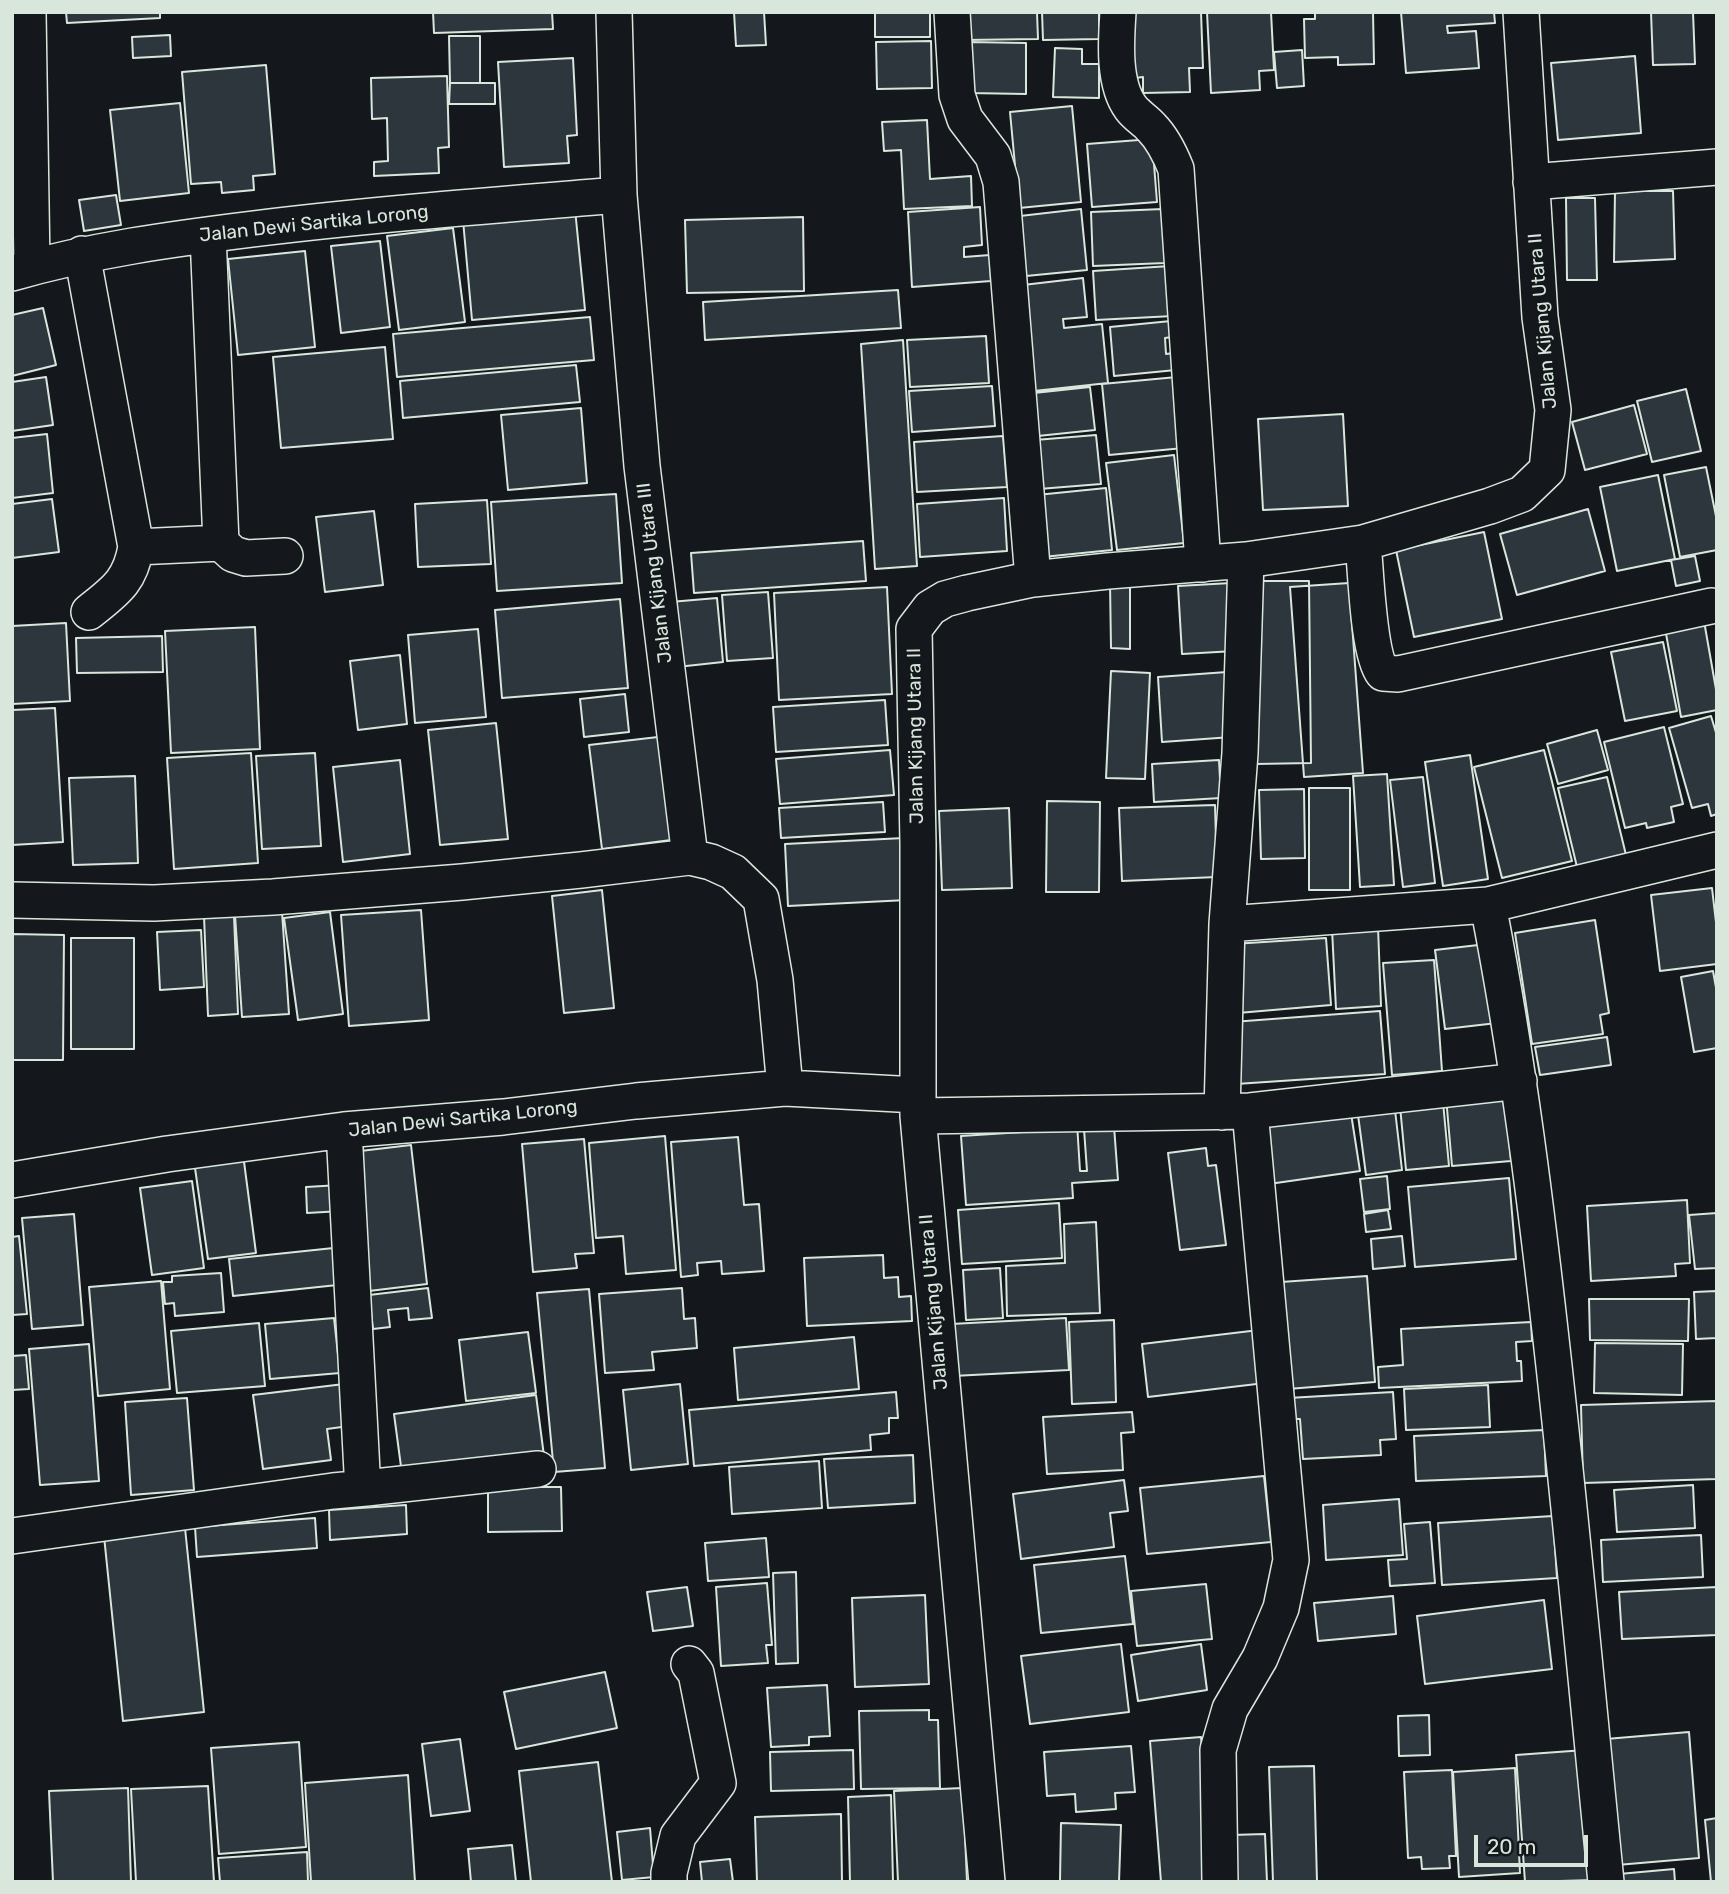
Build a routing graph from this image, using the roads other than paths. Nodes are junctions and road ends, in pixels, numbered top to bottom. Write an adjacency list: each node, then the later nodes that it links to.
1 (28, 12): 11 (street)
2 (614, 12): 8 (street, Jalan Kijang Utara III)
3 (952, 12): 18 (street)
4 (1118, 12): 17 (street)
5 (1521, 12): 7 (street, Jalan Kijang Utara II)
6 (1717, 167): 7 (street)
7 (1531, 182): 13 (street, Jalan Kijang Utara II)
8 (619, 195): 9 (street, Jalan Dewi Sartika Lorong); 22 (street, Jalan Kijang Utara III)
9 (208, 235): 10 (street, Jalan Dewi Sartika Lorong); 12 (street)
10 (82, 254): 11 (street, Jalan Dewi Sartika Lorong); 14 (street)
11 (22, 270)
12 (221, 543): 14 (street); 15 (street)
13 (1363, 543): 16 (street, Jalan Kijang Utara II); 19 (street)
14 (136, 547): 20 (street)
15 (285, 556)
16 (1246, 560): 17 (street, Jalan Kijang Utara II); 25 (street)
17 (1203, 564): 18 (street, Jalan Kijang Utara II)
18 (1032, 579): 28 (street, Jalan Kijang Utara II)
19 (1711, 606)
20 (89, 612)
21 (1717, 850): 24 (street)
22 (690, 857): 23 (street); 27 (street)
23 (12, 900)
24 (1488, 905): 25 (street); 26 (street)
25 (1227, 924): 29 (street)
26 (1519, 1081): 29 (street, Jalan Dewi Sartika Lorong); 39 (street)
27 (785, 1088): 28 (street, Jalan Dewi Sartika Lorong); 30 (street, Jalan Dewi Sartika Lorong)
28 (917, 1105): 29 (street, Jalan Dewi Sartika Lorong); 37 (street, Jalan Kijang Utara II)
29 (1236, 1111): 38 (street)
30 (344, 1130): 31 (street, Jalan Dewi Sartika Lorong); 33 (street)
31 (12, 1180)
32 (538, 1469): 33 (street)
33 (366, 1488): 34 (street)
34 (12, 1536)
35 (690, 1664): 36 (street)
36 (670, 1882)
37 (986, 1882)
38 (1220, 1882)
39 (1606, 1882)

